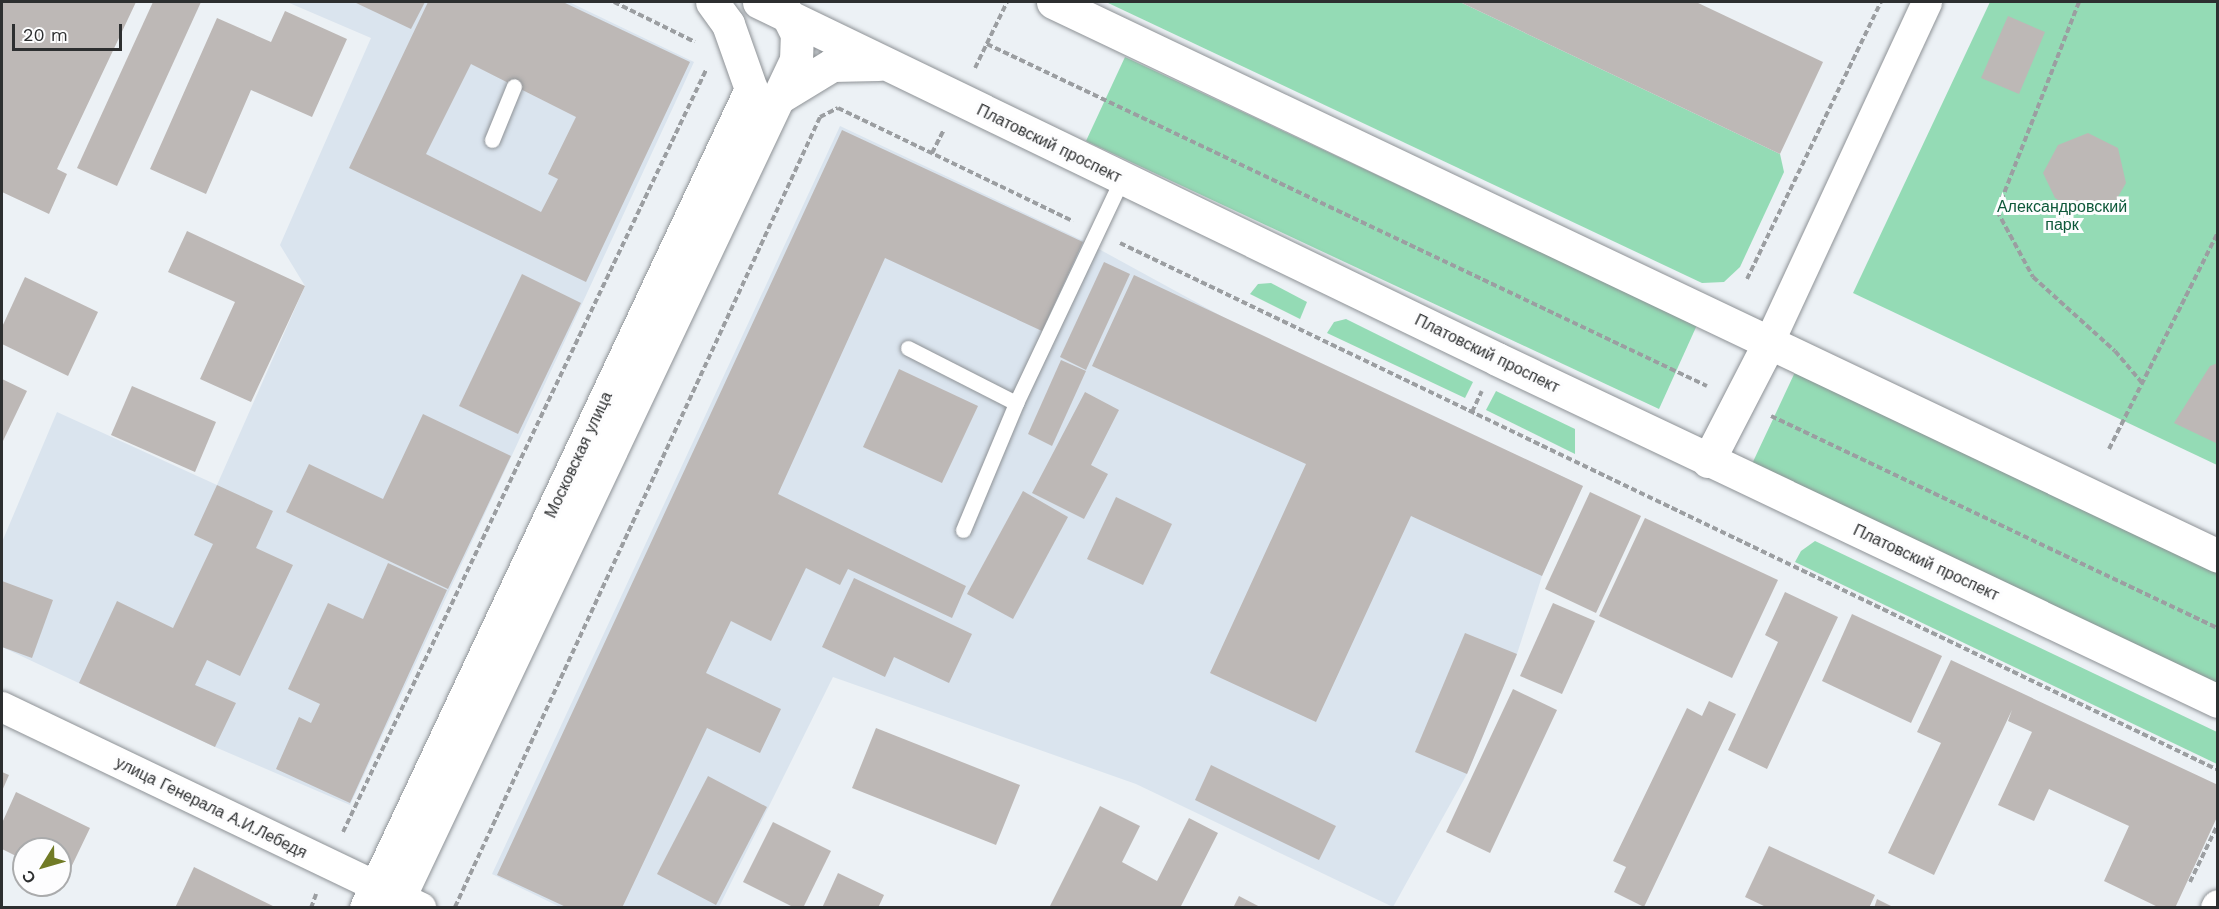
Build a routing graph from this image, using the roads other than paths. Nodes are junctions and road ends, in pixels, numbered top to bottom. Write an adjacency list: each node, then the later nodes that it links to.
1 (712, 2): 18 (main road, Московская улица)
2 (1053, 2): 10 (main road)
3 (1927, 2): 10 (street)
4 (775, 6): 5 (main road, Платовский проспект); 7 (main road, Московская улица)
5 (884, 65): 7 (main road); 9 (main road, Платовский проспект)
6 (514, 86): 8 (lane)
7 (774, 101): 18 (main road, Московская улица)
8 (492, 140)
9 (1122, 179): 12 (lane); 13 (main road, Платовский проспект)
10 (1769, 343): 13 (main road); 15 (main road)
11 (908, 348): 12 (lane)
12 (1016, 403): 14 (lane)
13 (1708, 461): 16 (main road, Платовский проспект)
14 (963, 530)
15 (2217, 556)
16 (2217, 701)
17 (2, 707): 18 (street, улица Генерала А.И.Лебедя)
18 (391, 901)

